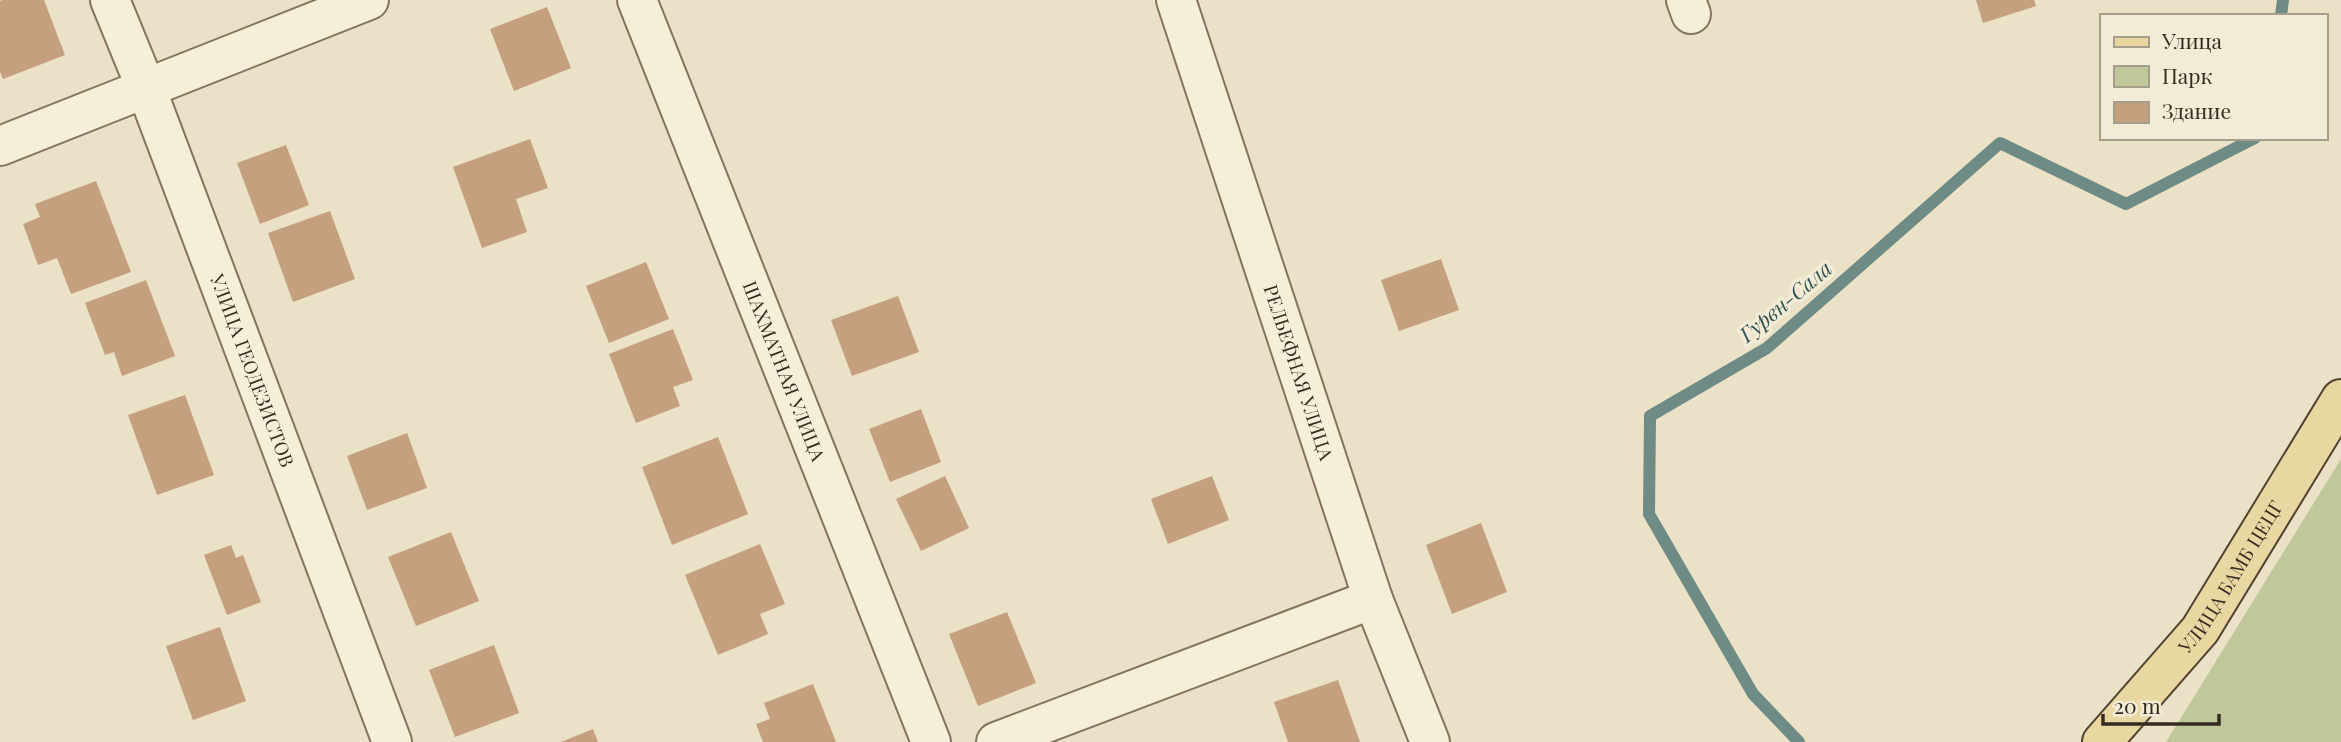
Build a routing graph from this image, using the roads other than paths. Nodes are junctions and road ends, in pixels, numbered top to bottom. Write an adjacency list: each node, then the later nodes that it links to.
1 (110, 0): 5 (street, УЛИЦА ГЕОДЕЗИСТОВ)
2 (369, 0): 5 (street)
3 (637, 0): 10 (street, ШАХМАТНАЯ УЛИЦА)
4 (1176, 0): 8 (street, РЕЛЬЕФНАЯ УЛИЦА)
5 (146, 88): 6 (street); 9 (street, УЛИЦА ГЕОДЕЗИСТОВ)
6 (0, 146)
7 (2341, 399): 13 (main road, УЛИЦА БАМБ ЦЕЦГ)
8 (1373, 598): 11 (street); 12 (street, РЕЛЬЕФНАЯ УЛИЦА)
9 (392, 742)
10 (930, 742)
11 (996, 742)
12 (1430, 742)
13 (2102, 742)

